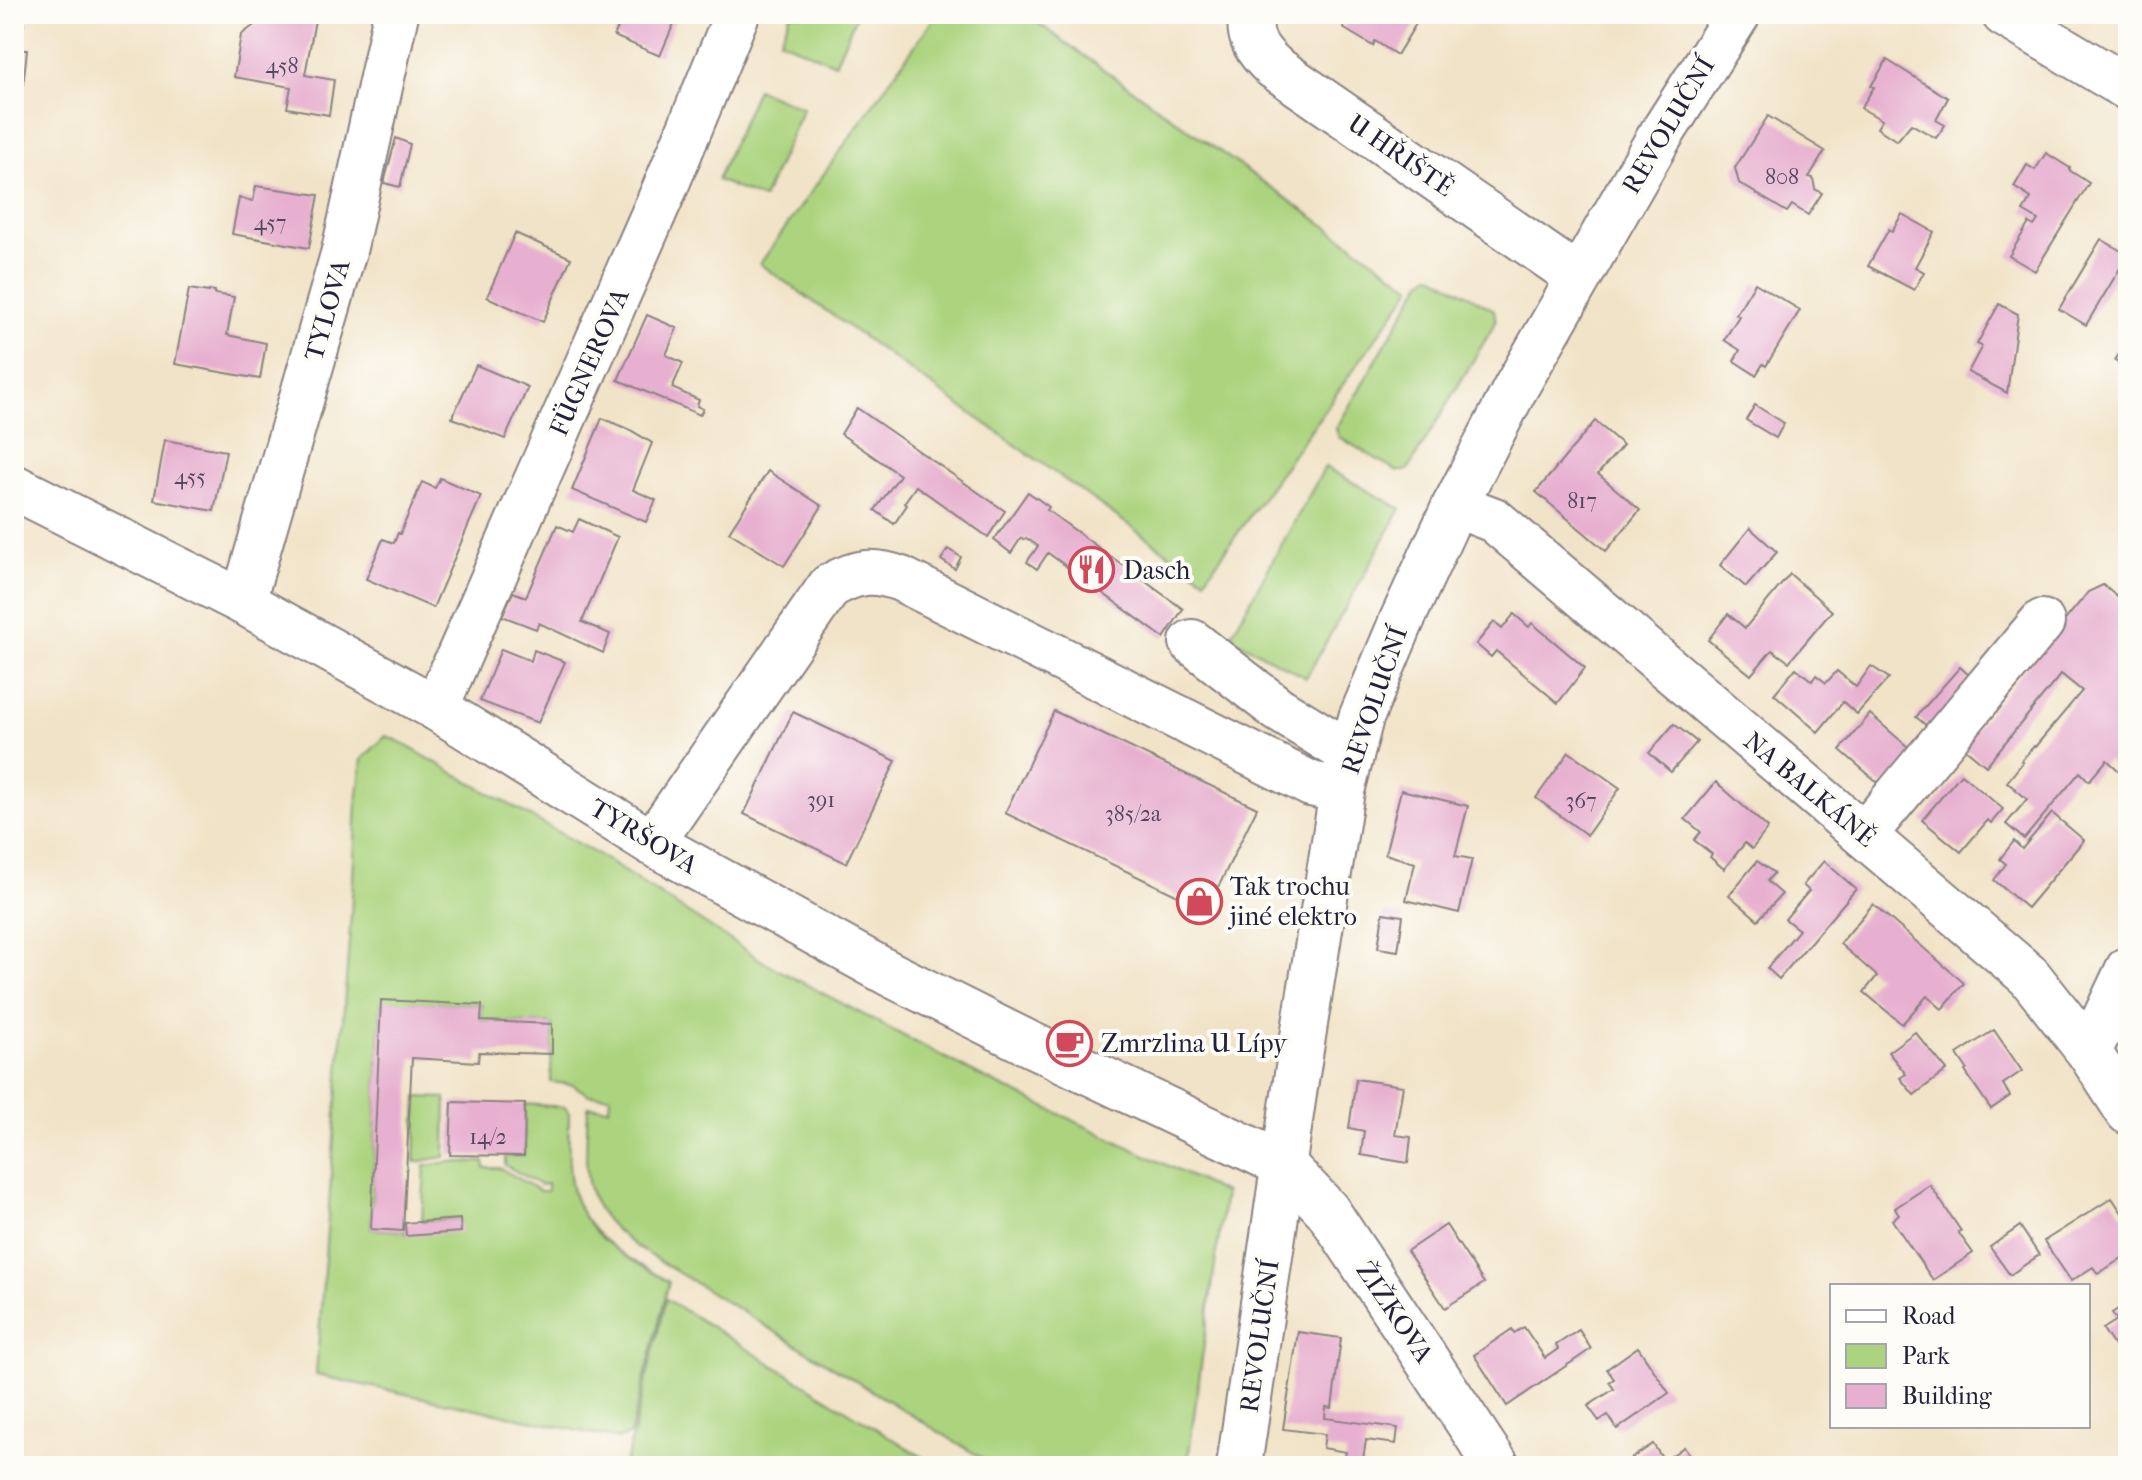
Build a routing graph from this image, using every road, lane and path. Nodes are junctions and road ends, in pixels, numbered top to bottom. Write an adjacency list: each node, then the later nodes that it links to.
1 (396, 14): 10 (street, TYLOVA)
2 (737, 14): 13 (street, FÜGNEROVA)
3 (1252, 14): 7 (street, U HŘIŠTĚ)
4 (1738, 14): 7 (street, REVOLUČNÍ)
5 (2004, 14): 6 (street)
6 (2128, 88)
7 (1578, 277): 9 (street, REVOLUČNÍ)
8 (14, 487): 10 (street, TYRŠOVA)
9 (1455, 505): 14 (street, REVOLUČNÍ); 15 (street, NA BALKÁNĚ)
10 (243, 602): 13 (street, TYRŠOVA)
11 (2042, 622): 15 (street)
12 (1192, 642): 14 (street)
13 (436, 708): 16 (street, TYRŠOVA)
14 (1347, 772): 16 (street); 20 (street, REVOLUČNÍ)
15 (1864, 835): 18 (street, NA BALKÁNĚ)
16 (652, 843): 20 (street, TYRŠOVA)
17 (2124, 987): 18 (street)
18 (2089, 1052): 19 (street, NA BALKÁNĚ)
19 (2128, 1112)
20 (1284, 1165): 21 (street, REVOLUČNÍ); 22 (street, ŽIŽKOVA)
21 (1239, 1466)
22 (1497, 1466)

